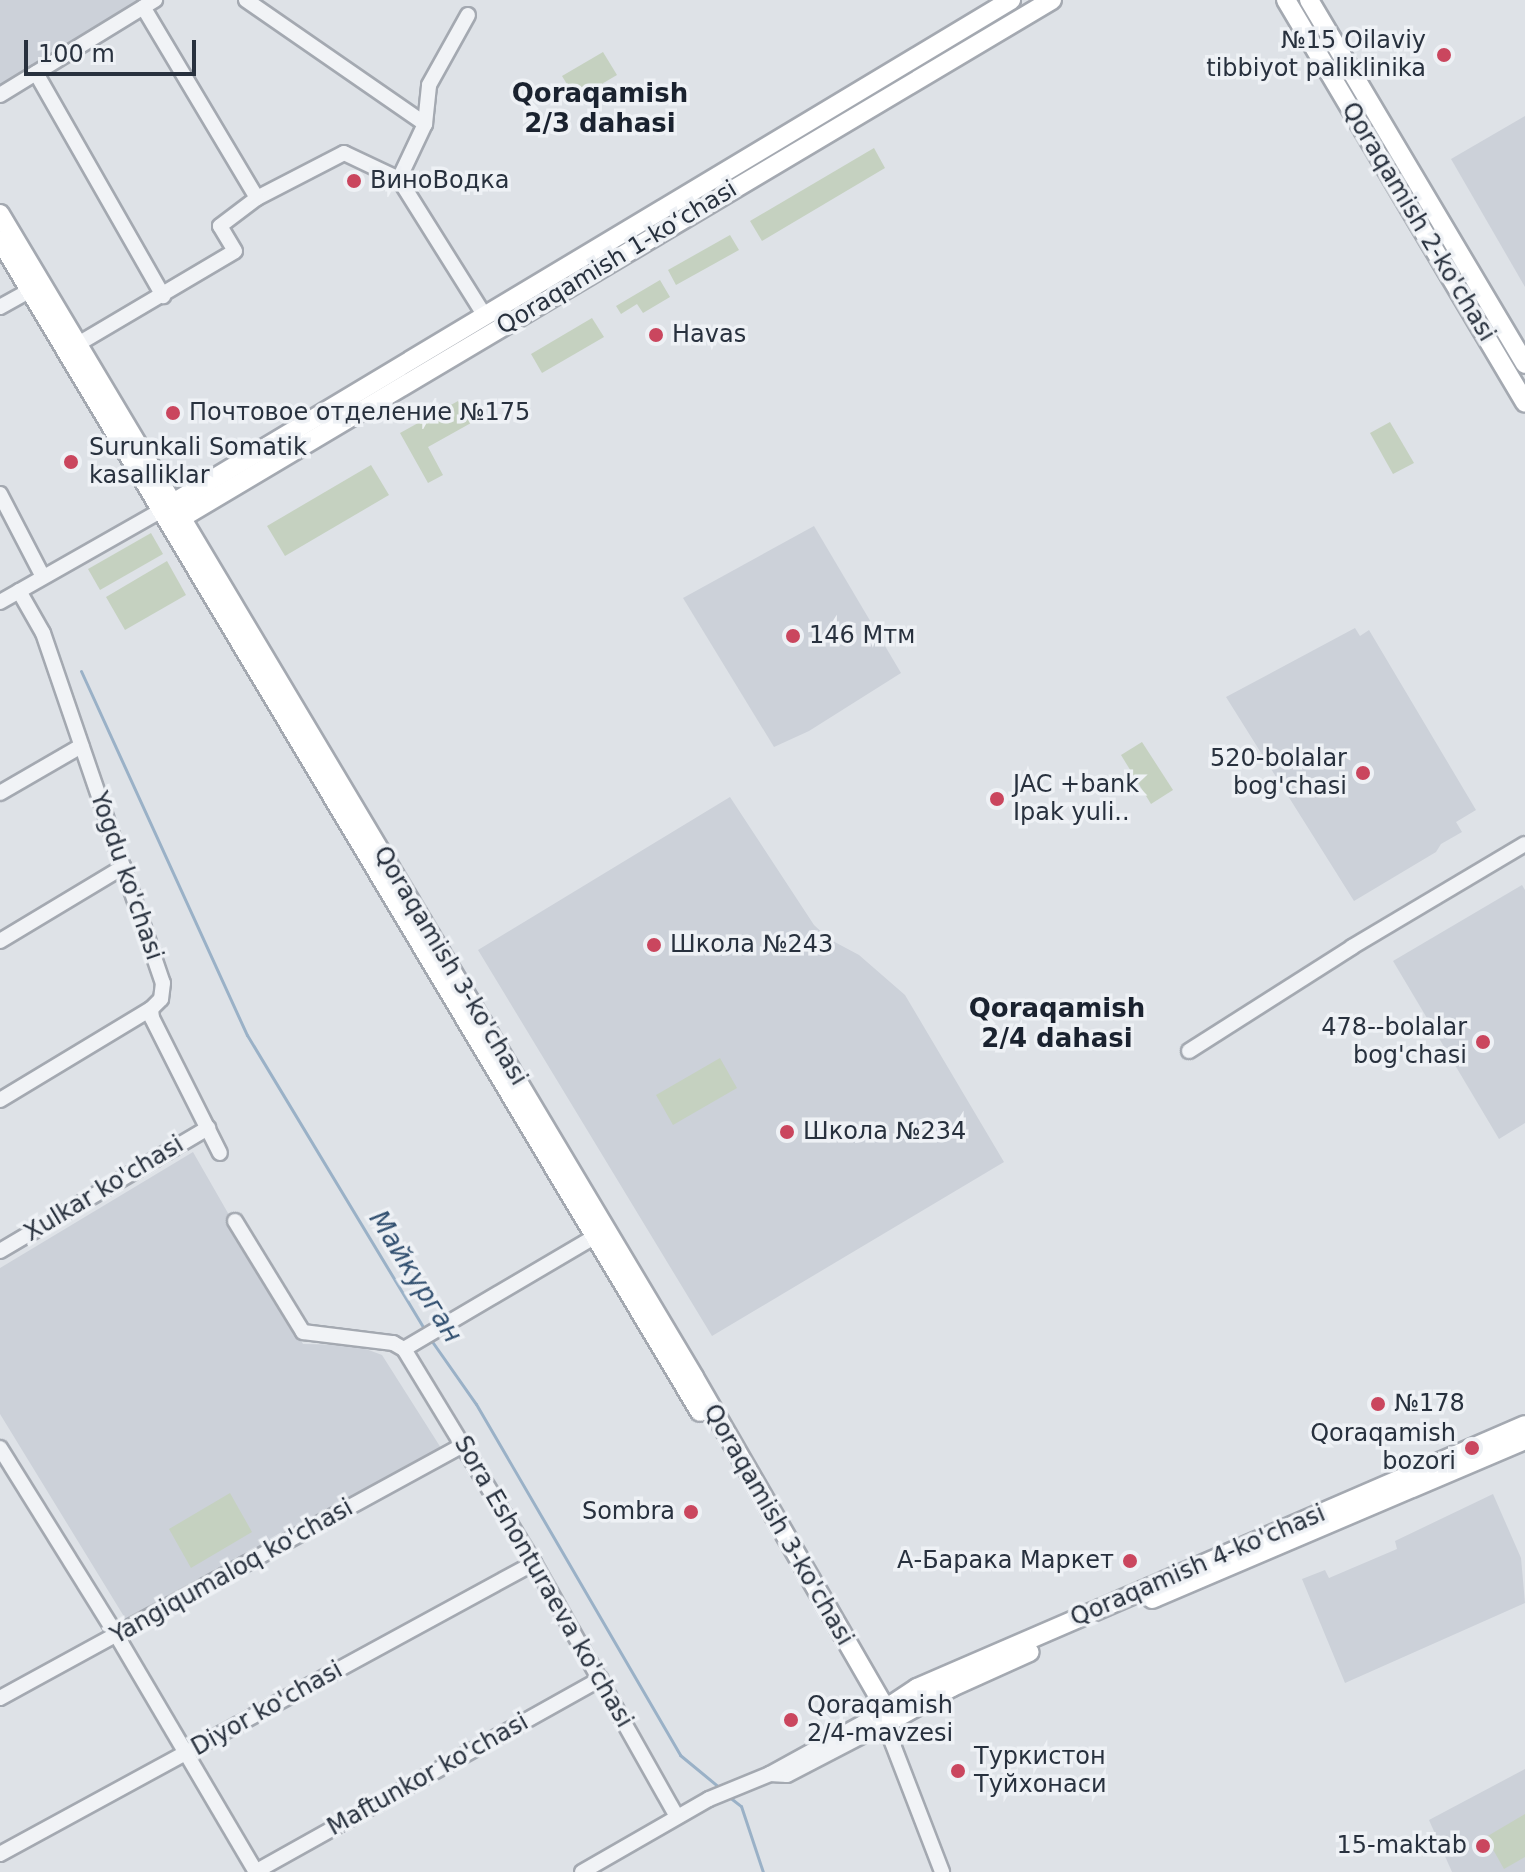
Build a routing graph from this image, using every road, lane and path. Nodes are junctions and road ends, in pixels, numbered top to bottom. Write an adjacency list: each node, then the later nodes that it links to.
1 (246, 0): 12 (street)
2 (1011, 0): 10 (main road, Qoraqamish 1-koʻchasi)
3 (1052, 0): 11 (main road, Qoraqamish 1-koʻchasi)
4 (1286, 0): 16 (main road, Qoraqamish 2-ko'chasi)
5 (1309, 0): 14 (main road, Qoraqamish 2-ko'chasi)
6 (149, 4): 8 (street); 15 (street)
7 (468, 15): 12 (street)
8 (36, 73): 9 (street); 20 (street)
9 (0, 95)
10 (848, 95): 11 (main road); 22 (main road, Qoraqamish 1-koʻchasi)
11 (860, 114): 27 (main road, Qoraqamish 1-koʻchasi)
12 (425, 124): 13 (street)
13 (399, 179): 15 (street); 22 (street)
14 (1426, 197): 16 (main road); 24 (main road, Qoraqamish 2-ko'chasi)
15 (257, 198): 20 (street)
16 (1409, 207): 25 (main road, Qoraqamish 2-ko'chasi)
17 (0, 214): 19 (main road, Qoraqamish 3-ko'chasi)
18 (0, 240): 19 (main road, Qoraqamish 3-ko'chasi)
19 (36, 287): 21 (street); 23 (main road, Qoraqamish 3-ko'chasi); 27 (main road, Qoraqamish 3-ko'chasi)
20 (163, 296): 23 (street)
21 (0, 307)
22 (485, 316): 27 (main road, Qoraqamish 1-koʻchasi)
23 (78, 344): 27 (main road, Qoraqamish 3-ko'chasi)
24 (1525, 364)
25 (1525, 402)
26 (0, 494): 28 (street)
27 (173, 510): 28 (street); 42 (main road, Qoraqamish 3-ko'chasi)
28 (43, 577): 29 (street)
29 (19, 591): 30 (street); 31 (street, Yogdu ko'chasi)
30 (0, 602)
31 (81, 746): 32 (street); 34 (street, Yogdu ko'chasi)
32 (0, 793)
33 (1525, 844): 37 (street)
34 (123, 867): 35 (street); 36 (street, Yogdu ko'chasi)
35 (0, 941)
36 (151, 1009): 38 (street); 39 (street)
37 (1189, 1051)
38 (0, 1100)
39 (208, 1128): 40 (street); 43 (street, Xulkar ko'chasi)
40 (220, 1153)
41 (235, 1221): 44 (street)
42 (601, 1233): 44 (street); 56 (main road, Qoraqamish 3-ko'chasi)
43 (0, 1251)
44 (404, 1349): 47 (street, Sora Eshonturaeva ko'chasi)
45 (1525, 1425): 51 (main road, Qoraqamish 4-ko'chasi)
46 (1525, 1440): 50 (main road, Qoraqamish 4-ko'chasi)
47 (463, 1445): 52 (street, Sora Eshonturaeva ko'chasi); 53 (street, Yangiqumaloq ko'chasi)
48 (0, 1448): 53 (street)
49 (1525, 1455): 50 (main road)
50 (1465, 1465): 51 (main road, Qoraqamish 4-ko'chasi)
51 (1443, 1468): 56 (main road, Qoraqamish 4-ko'chasi)
52 (534, 1563): 54 (street, Sora Eshonturaeva ko'chasi); 57 (street, Diyor ko'chasi)
53 (117, 1636): 55 (street, Yangiqumaloq ko'chasi); 57 (street)
54 (601, 1679): 58 (street, Sora Eshonturaeva ko'chasi); 61 (street, Maftunkor ko'chasi)
55 (0, 1698)
56 (882, 1716): 58 (street); 62 (street, Qoraqamish 3-ko'chasi)
57 (186, 1753): 59 (street, Diyor ko'chasi); 61 (street)
58 (677, 1817): 60 (street)
59 (0, 1854)
60 (589, 1870)
61 (256, 1872)
62 (942, 1872)

